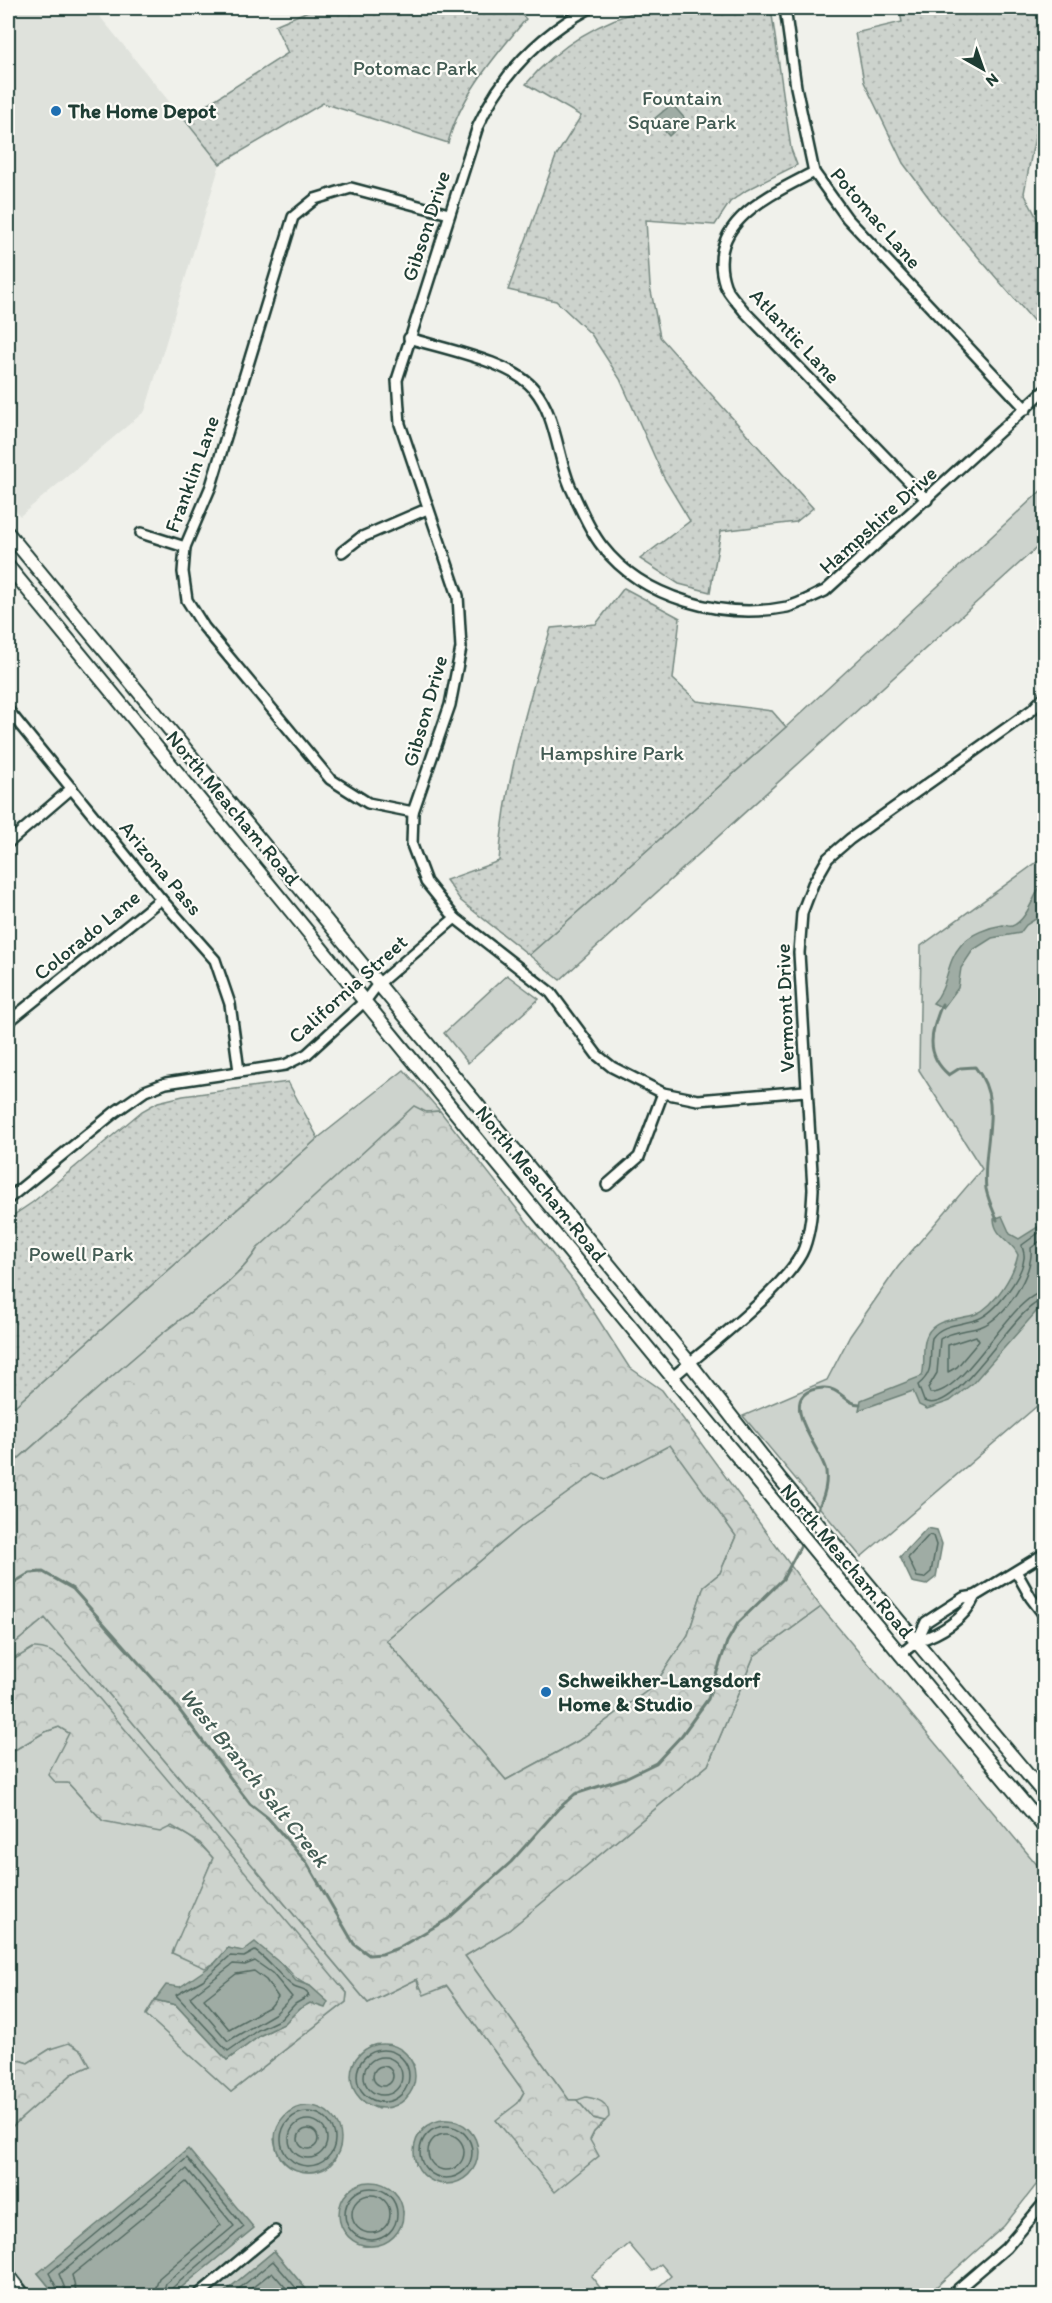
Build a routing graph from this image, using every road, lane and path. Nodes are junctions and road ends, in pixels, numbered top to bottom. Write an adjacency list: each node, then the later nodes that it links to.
1 (590, 8): 4 (street, Gibson Drive)
2 (785, 8): 3 (street, Potomac Lane)
3 (814, 172): 7 (street, Potomac Lane); 8 (street, Atlantic Lane)
4 (449, 214): 5 (street, Gibson Drive); 12 (street, Franklin Lane)
5 (409, 338): 8 (street, Hampshire Drive); 9 (street, Gibson Drive)
6 (1044, 391): 7 (street, Hampshire Drive)
7 (1026, 409): 8 (street, Hampshire Drive)
8 (927, 500)
9 (427, 509): 13 (street); 18 (street, Gibson Drive)
10 (8, 533): 22 (main road, North Meacham Road)
11 (141, 533): 12 (street)
12 (185, 547): 18 (street, Franklin Lane)
13 (342, 552)
14 (8, 566): 23 (main road, North Meacham Road)
15 (1044, 697): 26 (street, Vermont Drive)
16 (8, 710): 17 (street, Arizona Pass)
17 (72, 788): 19 (street); 20 (street, Arizona Pass)
18 (413, 812): 21 (street, Gibson Drive)
19 (8, 843)
20 (161, 899): 24 (street, Colorado Lane); 25 (street, Arizona Pass)
21 (455, 918): 22 (street, California Street); 27 (street, Gibson Drive)
22 (378, 984): 23 (street, California Street); 30 (main road, North Meacham Road)
23 (366, 1000): 25 (street, California Street); 31 (main road, North Meacham Road)
24 (8, 1022)
25 (239, 1071): 29 (street, California Street)
26 (806, 1091): 27 (street, Gibson Drive); 30 (street, Vermont Drive)
27 (663, 1093): 28 (street)
28 (607, 1185)
29 (8, 1199)
30 (689, 1362): 31 (street, Vermont Drive); 36 (main road, North Meacham Road)
31 (673, 1377): 37 (main road, North Meacham Road)
32 (1044, 1554): 33 (street)
33 (1017, 1573): 34 (street); 35 (street)
34 (975, 1596): 36 (street); 36 (street)
35 (1044, 1615)
36 (917, 1641): 37 (street); 38 (main road, North Meacham Road)
37 (900, 1655): 39 (main road, North Meacham Road)
38 (1044, 1794)
39 (1044, 1827)
40 (1044, 2203): 45 (street)
41 (275, 2231): 44 (street)
42 (8, 2273): 43 (street)
43 (27, 2295)
44 (197, 2295)
45 (950, 2295)

